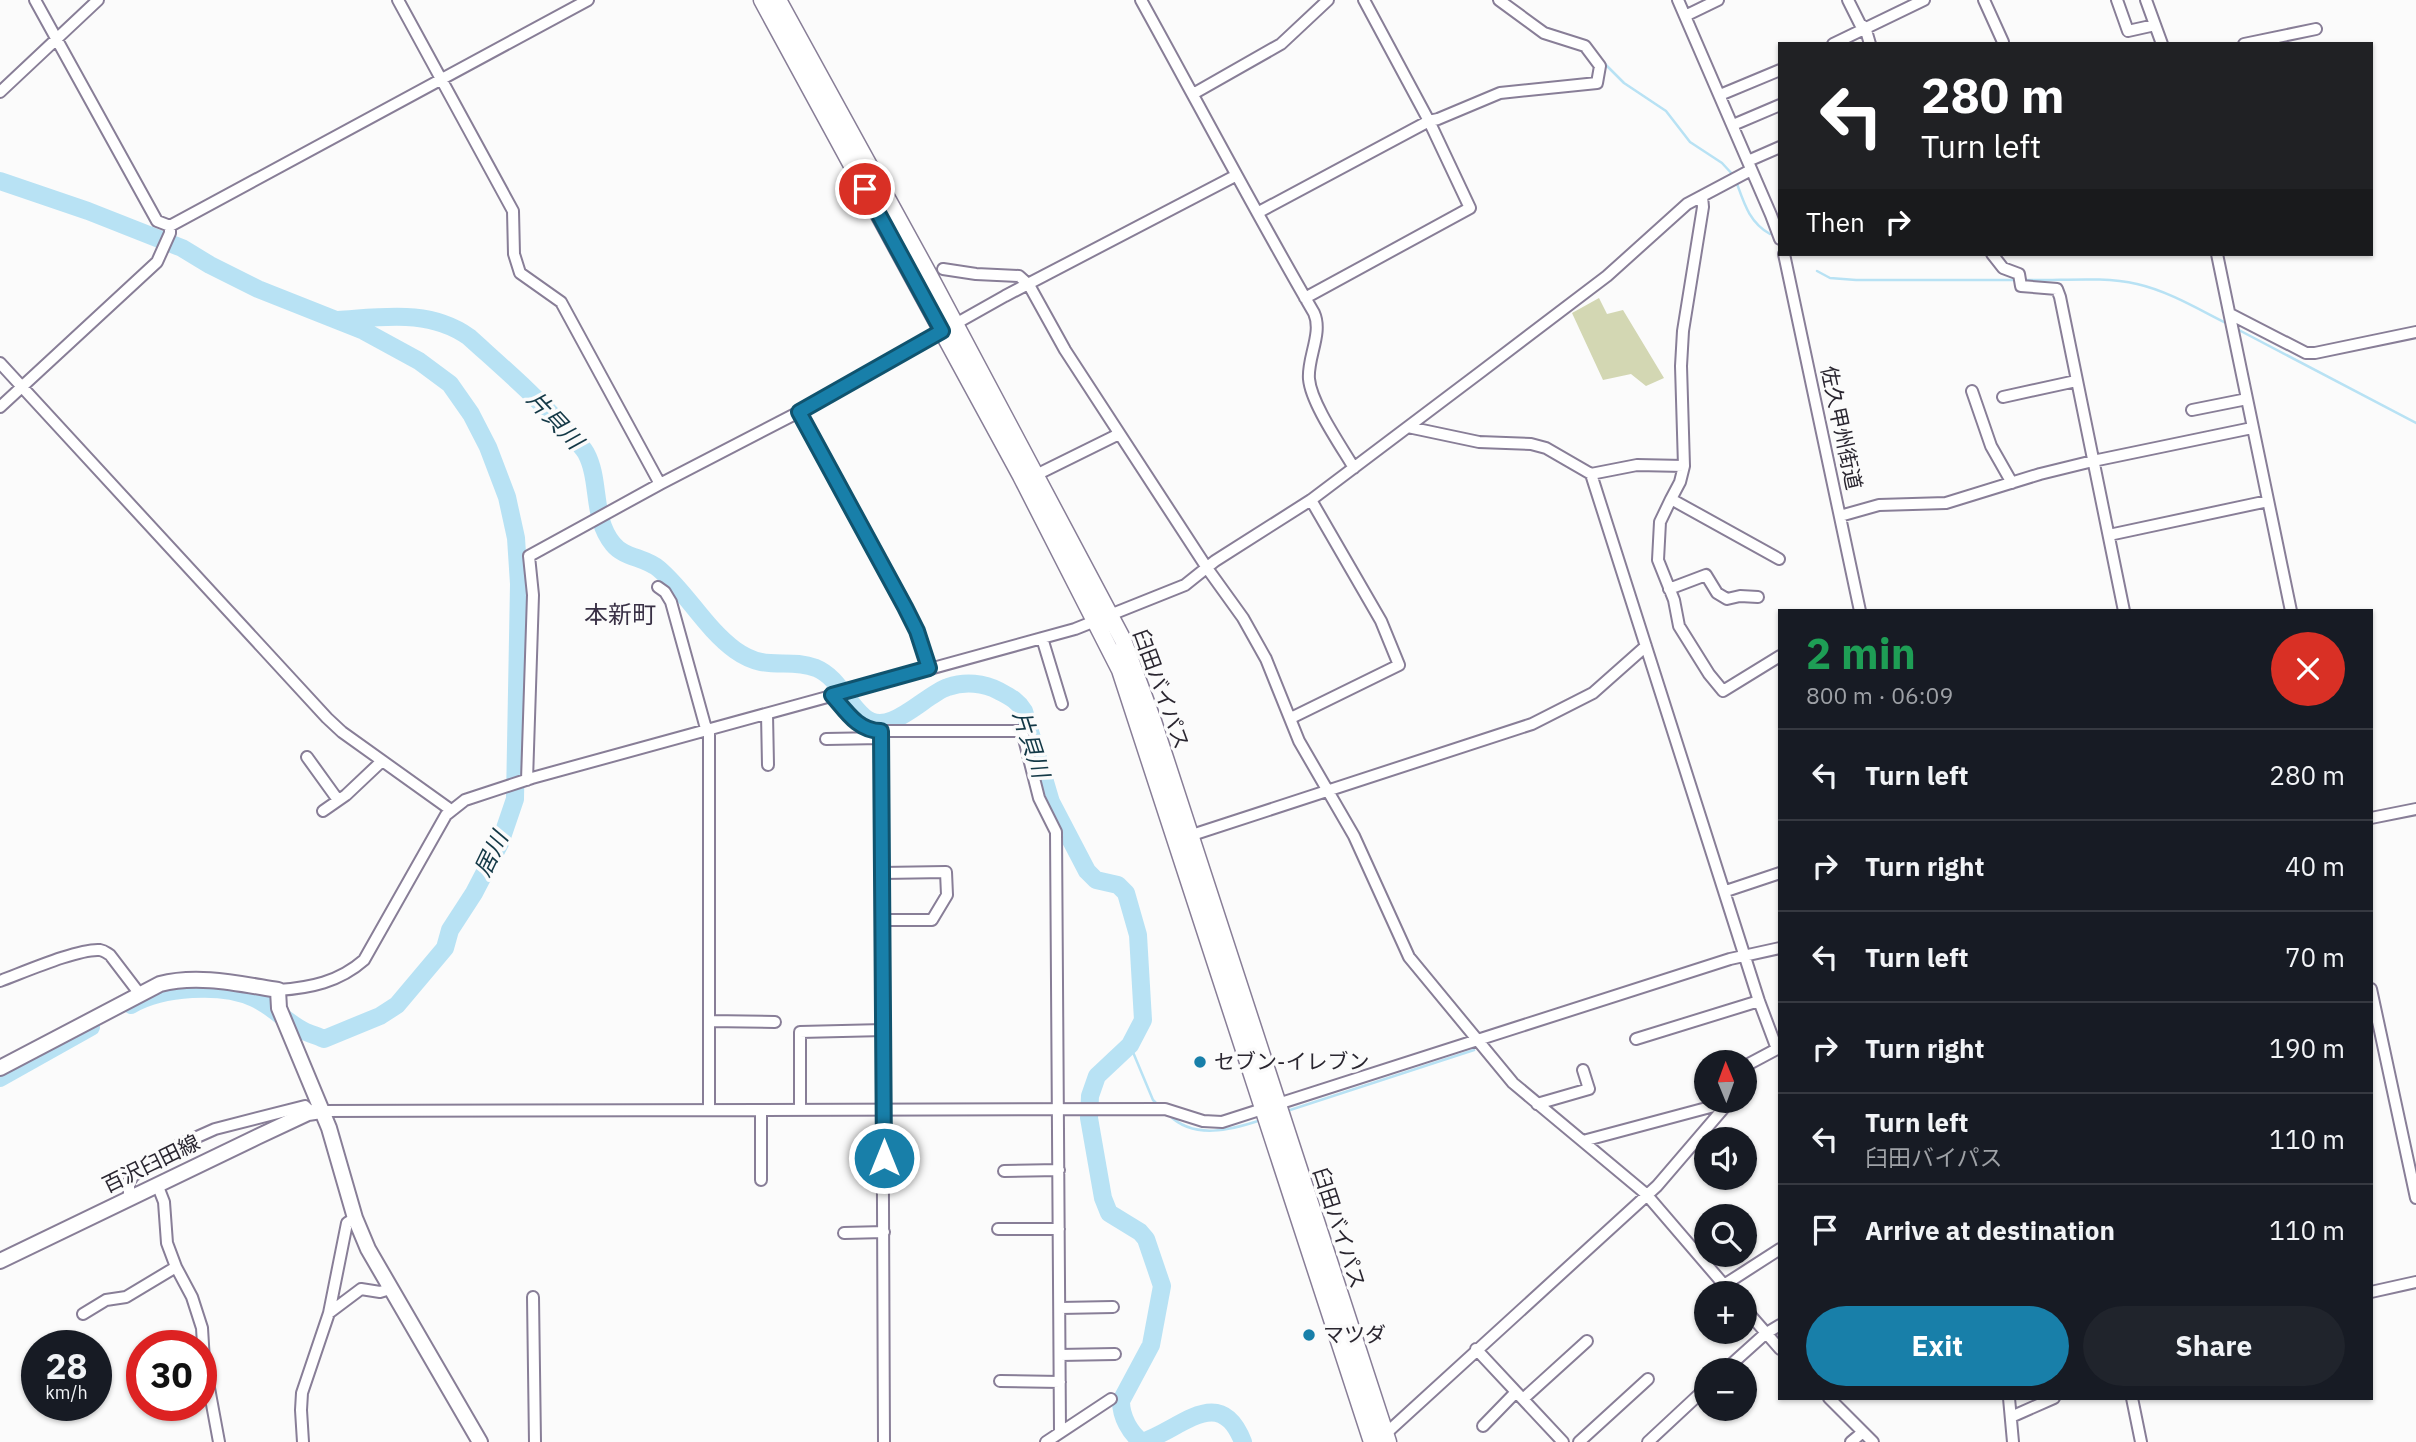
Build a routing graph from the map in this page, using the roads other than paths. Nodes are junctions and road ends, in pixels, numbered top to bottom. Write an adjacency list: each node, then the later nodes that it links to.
1 (35, 0): 22 (street)
2 (98, 0): 22 (street)
3 (398, 0): 29 (street)
4 (587, 0): 29 (street)
5 (762, 0): 52 (highway, 臼田バイパス)
6 (778, 0): 52 (highway, 臼田バイパス)
7 (1141, 0): 33 (street)
8 (1328, 0): 33 (street)
9 (1364, 0): 36 (street)
10 (1499, 0): 30 (street)
11 (1678, 0): 18 (street)
12 (1718, 0): 18 (street)
13 (1848, 0): 20 (street)
14 (1924, 0): 20 (street)
15 (1984, 0): 25 (street)
16 (2118, 0): 19 (street)
17 (2146, 0): 19 (street)
18 (1685, 16): 34 (street)
19 (2155, 25): 26 (street)
20 (1865, 27): 23 (street); 24 (street)
21 (2316, 29): 27 (street)
22 (57, 40): 32 (street); 43 (street)
23 (1837, 42)
24 (1869, 42)
25 (2003, 42)
26 (2161, 42)
27 (2254, 42)
28 (1778, 71): 34 (street)
29 (441, 80): 43 (street); 72 (street)
30 (1597, 83): 31 (street); 36 (street)
31 (1610, 83)
32 (0, 92)
33 (1193, 94): 40 (street)
34 (1720, 95): 37 (street)
35 (1778, 106): 37 (street)
36 (1429, 121): 42 (street); 50 (street)
37 (1733, 125): 39 (street)
38 (1778, 148): 39 (street)
39 (1749, 166): 41 (street); 44 (street)
40 (1235, 176): 42 (street); 49 (street)
41 (1702, 196): 63 (street); 67 (street)
42 (1259, 212): 50 (street)
43 (170, 230): 56 (street)
44 (1778, 234)
45 (1784, 256): 76 (street, 佐久甲州街道)
46 (1993, 256): 55 (street)
47 (2217, 256): 51 (street)
48 (943, 269): 49 (street)
49 (1029, 285): 52 (street); 65 (street)
50 (1305, 298): 68 (street)
51 (2231, 323): 53 (street); 59 (street)
52 (948, 327): 62 (street); 70 (highway, 臼田バイパス); 86 (highway, 臼田バイパス)
53 (2416, 332)
54 (0, 363): 56 (street)
55 (2076, 381): 58 (street); 66 (street)
56 (22, 387): 60 (street); 99 (street)
57 (1972, 391): 71 (street)
58 (2004, 397)
59 (2246, 399): 61 (street); 64 (street)
60 (0, 407)
61 (2192, 411)
62 (799, 412): 72 (street); 90 (street)
63 (1408, 426): 68 (street); 69 (street)
64 (2252, 428): 66 (street); 75 (street)
65 (1119, 434): 70 (street); 79 (street)
66 (2093, 461): 71 (street); 77 (street)
67 (1684, 466): 69 (street); 73 (street)
68 (1354, 468): 74 (street)
69 (1591, 474): 88 (street)
70 (1036, 475): 86 (highway, 臼田バイパス)
71 (2012, 483): 76 (street)
72 (660, 484): 101 (street)
73 (1671, 499): 78 (street); 81 (street)
74 (1311, 500): 79 (street); 94 (street)
75 (2268, 501): 77 (street); 85 (street)
76 (1840, 516): 83 (street, 佐久甲州街道)
77 (2109, 535): 84 (street)
78 (1779, 559)
79 (1207, 568): 86 (street); 94 (street)
80 (658, 587): 95 (street)
81 (1669, 589): 82 (street); 89 (street)
82 (1758, 597)
83 (1860, 609)
84 (2124, 609)
85 (2291, 609)
86 (1104, 619): 87 (street); 108 (highway, 臼田バイパス); 131 (highway, 臼田バイパス)
87 (1042, 638): 90 (street); 92 (street)
88 (1646, 646): 102 (street); 111 (street)
89 (1778, 657)
90 (929, 668): 91 (street)
91 (834, 694): 93 (street); 96 (street)
92 (1062, 704)
93 (767, 714): 95 (street); 100 (street)
94 (1291, 718): 102 (street)
95 (709, 731): 101 (street); 120 (street)
96 (881, 735): 97 (street); 109 (street); 133 (street)
97 (826, 739)
98 (307, 757): 103 (street)
99 (382, 761): 103 (street); 105 (street)
100 (768, 765)
101 (519, 782): 105 (street)
102 (1328, 793): 108 (street); 124 (street)
103 (338, 800): 106 (street)
104 (2416, 809): 107 (street)
105 (451, 810): 116 (street)
106 (323, 811)
107 (2373, 818)
108 (1189, 836): 131 (highway, 臼田バイパス)
109 (882, 873): 112 (street); 112 (street)
110 (1778, 874): 111 (street)
111 (1726, 891): 114 (street)
112 (883, 920): 122 (street)
113 (1778, 948): 114 (street)
114 (1746, 955): 119 (street); 124 (street)
115 (0, 981): 117 (street)
116 (278, 990): 117 (main road); 138 (main road)
117 (139, 993): 128 (main road)
118 (2373, 998): 147 (street)
119 (1759, 1001): 123 (street); 125 (street)
120 (709, 1021): 121 (street); 134 (street)
121 (775, 1022)
122 (884, 1030): 132 (street); 136 (street)
123 (1636, 1039)
124 (1478, 1040): 130 (street); 131 (street)
125 (1778, 1047)
126 (1778, 1050): 127 (street)
127 (1757, 1060)
128 (0, 1068)
129 (1583, 1070): 130 (street)
130 (1537, 1104): 140 (street)
131 (1270, 1107): 133 (street); 189 (highway, 臼田バイパス)
132 (884, 1109): 133 (street); 136 (street); 151 (street)
133 (1059, 1109): 141 (street)
134 (709, 1110): 135 (street); 138 (street)
135 (761, 1110): 136 (street); 143 (street)
136 (800, 1110)
137 (1694, 1111): 140 (street)
138 (316, 1112): 144 (main road, 百沢臼田線); 146 (street); 148 (main road)
139 (1720, 1113): 145 (street)
140 (1583, 1141): 145 (street)
141 (1059, 1170): 142 (street); 150 (street)
142 (1004, 1171)
143 (761, 1180)
144 (158, 1184): 146 (main road, 百沢臼田線); 155 (street)
145 (1646, 1195): 156 (street); 171 (street)
146 (129, 1198): 154 (main road, 百沢臼田線)
147 (2416, 1198)
148 (355, 1218): 159 (main road); 165 (street)
149 (998, 1228): 150 (street)
150 (1059, 1229): 163 (street)
151 (884, 1232): 152 (street); 194 (street)
152 (844, 1233)
153 (1778, 1251): 157 (street)
154 (0, 1261)
155 (176, 1267): 164 (street); 190 (street)
156 (1721, 1281)
157 (1738, 1281)
158 (2416, 1282): 160 (street)
159 (390, 1289): 165 (street); 192 (main road)
160 (2373, 1292)
161 (533, 1297): 193 (street)
162 (1113, 1307): 163 (street)
163 (1060, 1308): 173 (street)
164 (83, 1314)
165 (329, 1314): 191 (street)
166 (1757, 1324): 168 (street)
167 (1778, 1326): 168 (street)
168 (1765, 1334): 170 (street); 174 (street)
169 (1587, 1341): 178 (street)
170 (1778, 1347)
171 (1476, 1349): 178 (street); 189 (street)
172 (1115, 1354): 173 (street)
173 (1060, 1355): 177 (street)
174 (1738, 1358)
175 (1648, 1379): 197 (street)
176 (1000, 1381): 177 (street)
177 (1060, 1382): 187 (street)
178 (1520, 1395): 186 (street); 196 (street)
179 (1111, 1399): 187 (street)
180 (1694, 1399): 198 (street)
181 (1831, 1400): 188 (street)
182 (2009, 1400): 185 (street)
183 (2049, 1400): 185 (street)
184 (2132, 1400): 202 (street)
185 (2011, 1417): 201 (street)
186 (1483, 1426)
187 (1060, 1432): 195 (street)
188 (1863, 1432): 199 (street); 200 (street)
189 (1381, 1440)
190 (219, 1442)
191 (303, 1442)
192 (480, 1442)
193 (535, 1442)
194 (884, 1442)
195 (1045, 1442)
196 (1563, 1442)
197 (1579, 1442)
198 (1647, 1442)
199 (1851, 1442)
200 (1873, 1442)
201 (2013, 1442)
202 (2141, 1442)

